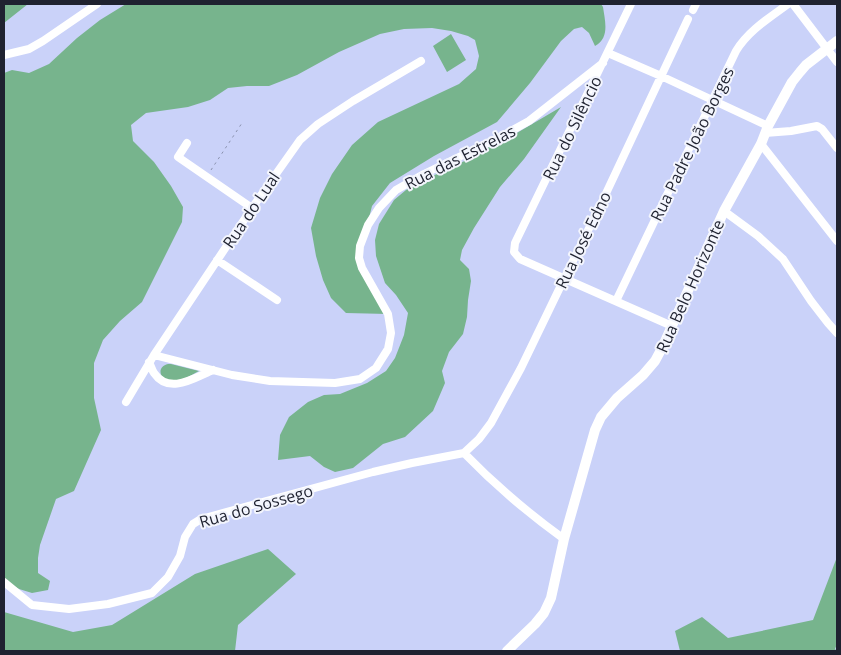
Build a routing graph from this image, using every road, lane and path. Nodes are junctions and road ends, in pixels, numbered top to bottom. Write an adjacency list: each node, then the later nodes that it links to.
1 (97, 4): 9 (street)
2 (631, 4): 8 (street, Rua do Silêncio)
3 (788, 4): 14 (street, Rua Padre João Borges)
4 (793, 4): 7 (street)
5 (688, 19): 13 (street, Rua José Edno)
6 (837, 41): 7 (street, Rua Belo Horizonte)
7 (827, 49): 11 (street); 16 (street, Rua Belo Horizonte)
8 (608, 53): 12 (street, Rua do Silêncio); 13 (street)
9 (4, 55)
10 (421, 61): 21 (street, Rua do Lual)
11 (837, 62)
12 (604, 63): 25 (street, Rua do Silêncio); 32 (street, Rua das Estrelas)
13 (661, 76): 14 (street); 25 (street, Rua José Edno)
14 (713, 100): 16 (street); 27 (street, Rua Padre João Borges)
15 (242, 123): 20 (path)
16 (767, 129): 18 (street, Rua Belo Horizonte); 19 (street)
17 (187, 143): 20 (street)
18 (761, 144): 22 (street, Rua Belo Horizonte); 23 (street)
19 (837, 148)
20 (207, 177): 21 (street)
21 (252, 208): 24 (street, Rua do Lual)
22 (724, 211): 28 (street, Rua Belo Horizonte); 29 (street)
23 (837, 241)
24 (217, 260): 26 (street); 30 (street, Rua do Lual)
25 (564, 279): 27 (street); 34 (street, Rua José Edno)
26 (277, 300)
27 (616, 301): 28 (street)
28 (672, 326): 35 (street, Rua Belo Horizonte)
29 (837, 333)
30 (154, 355): 31 (street, Rua do Lual); 32 (street, Rua das Estrelas)
31 (149, 362): 32 (street); 33 (street, Rua do Lual)
32 (213, 370)
33 (126, 402)
34 (464, 453): 35 (street); 36 (street, Rua do Sossego)
35 (564, 539): 37 (street, Rua Belo Horizonte)
36 (4, 582)
37 (507, 651)

